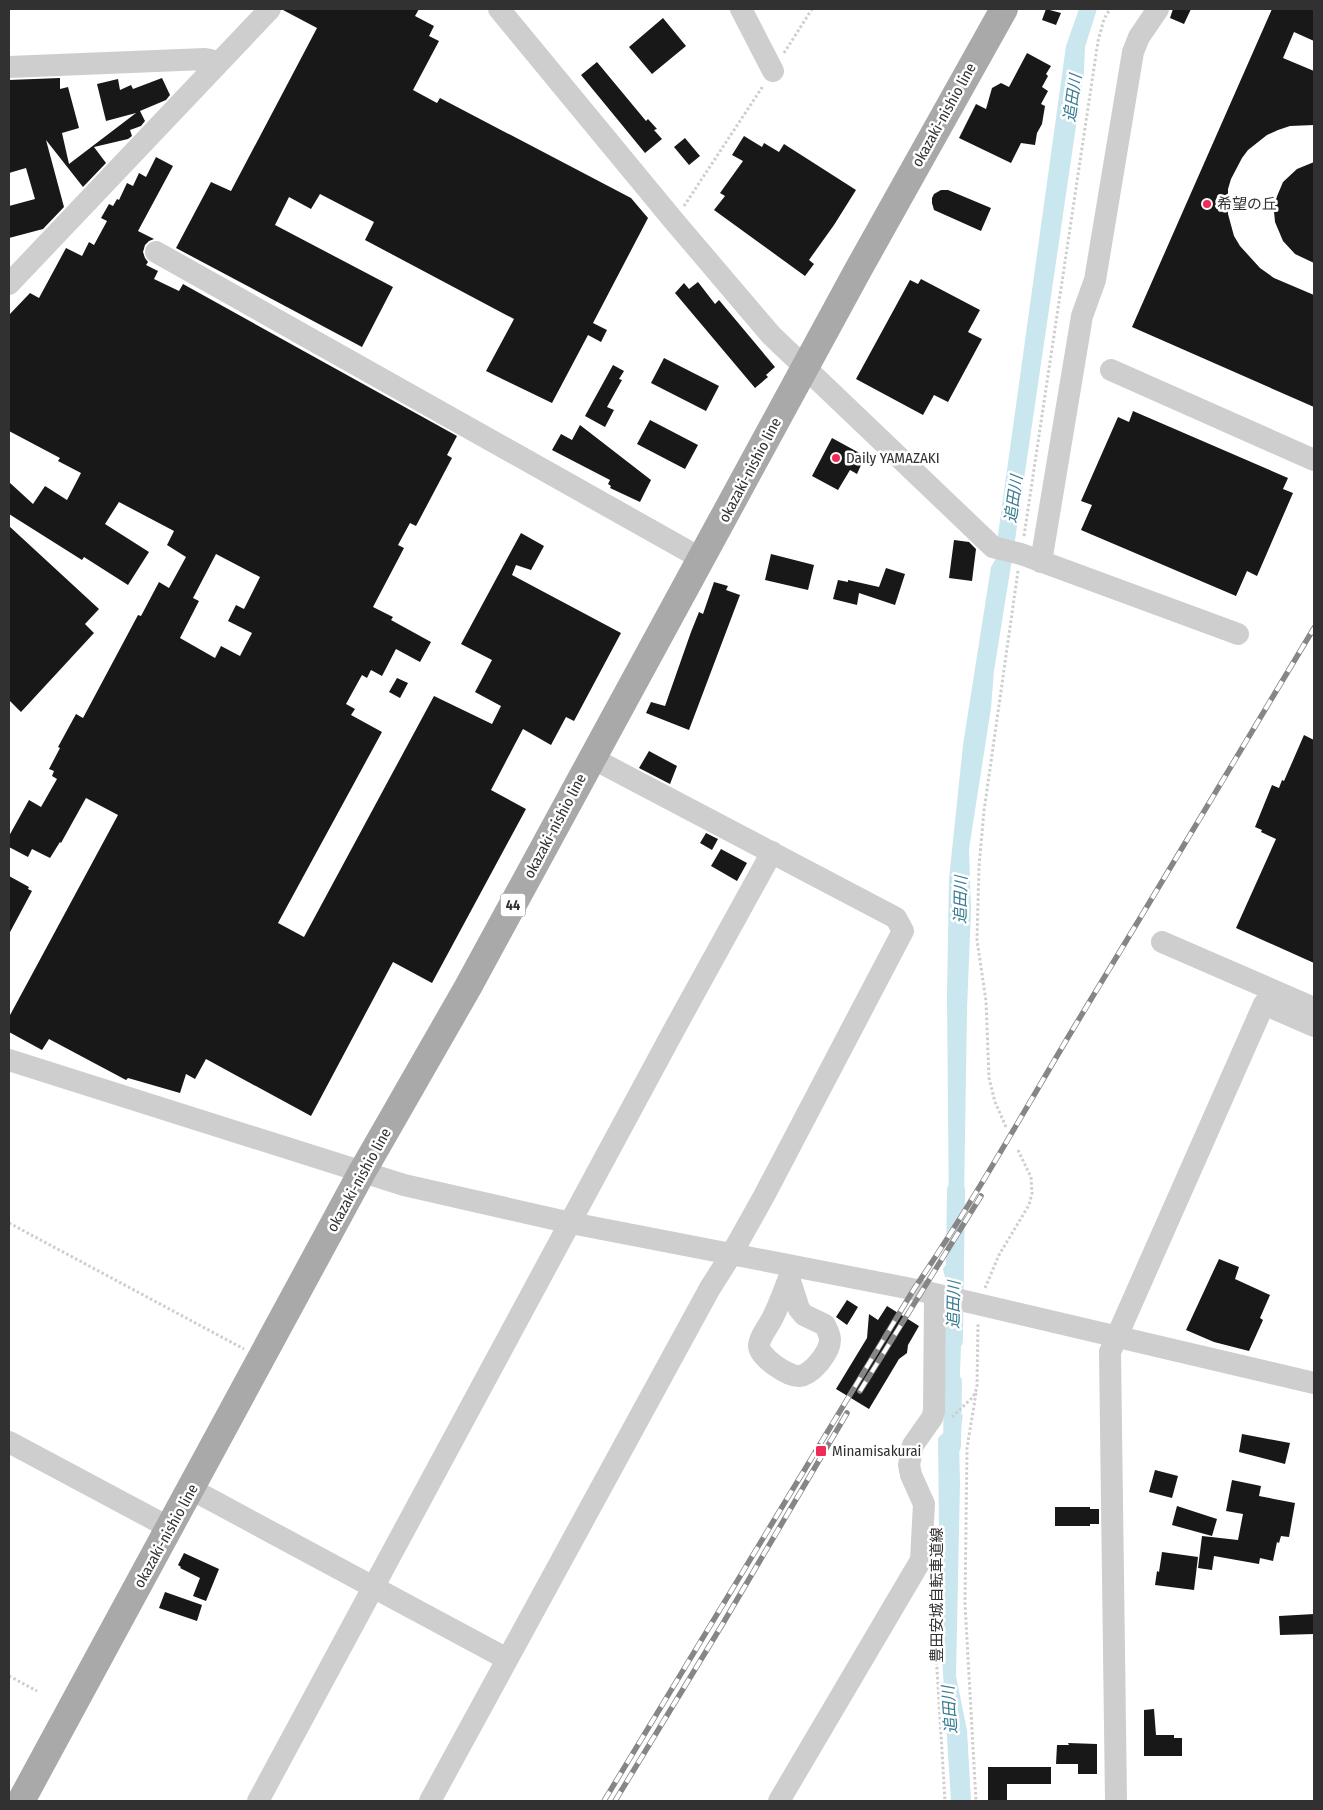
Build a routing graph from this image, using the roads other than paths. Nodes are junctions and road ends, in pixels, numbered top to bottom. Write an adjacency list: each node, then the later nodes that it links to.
1 (270, 9): 6 (street)
2 (499, 9): 12 (street)
3 (741, 9): 8 (street)
4 (1004, 9): 12 (main road, okazaki-nishio line / 44)
5 (1158, 9): 15 (street)
6 (216, 64): 7 (street); 10 (street)
7 (9, 67)
8 (773, 71)
9 (156, 252): 16 (street)
10 (18, 266): 11 (street)
11 (9, 284)
12 (805, 368): 15 (street); 16 (main road, okazaki-nishio line / 44)
13 (1111, 370): 14 (street)
14 (1314, 460)
15 (1031, 558): 17 (street)
16 (702, 559): 18 (main road, okazaki-nishio line / 44)
17 (1238, 634)
18 (592, 758): 19 (street); 24 (main road, okazaki-nishio line / 44)
19 (772, 852): 25 (street); 26 (street)
20 (1162, 942): 21 (street)
21 (1314, 1008)
22 (1314, 1026): 28 (street)
23 (9, 1060): 24 (street)
24 (362, 1172): 25 (street); 31 (main road, okazaki-nishio line / 44)
25 (571, 1223): 26 (street); 33 (street)
26 (730, 1255): 27 (street); 34 (street)
27 (939, 1295): 28 (street); 38 (street)
28 (1115, 1337): 29 (street); 39 (street)
29 (1314, 1383)
30 (9, 1442): 32 (street)
31 (191, 1488): 32 (main road, okazaki-nishio line / 44); 33 (street)
32 (170, 1528): 35 (main road, okazaki-nishio line / 44)
33 (373, 1586): 34 (street); 36 (street)
34 (507, 1659): 37 (street)
35 (21, 1801)
36 (258, 1801)
37 (430, 1801)
38 (779, 1801)
39 (1116, 1801)

